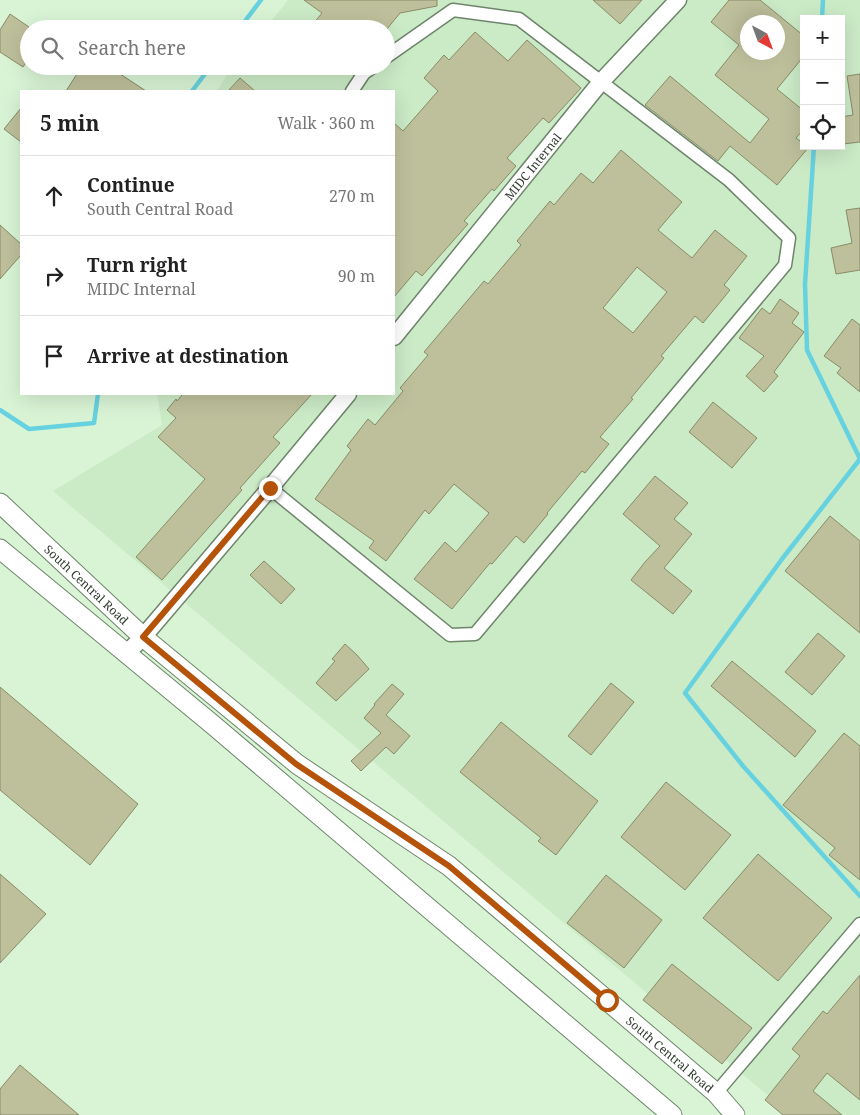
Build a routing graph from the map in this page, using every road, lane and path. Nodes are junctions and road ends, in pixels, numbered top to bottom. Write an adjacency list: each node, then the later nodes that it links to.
1 (678, 0): 4 (street, MIDC Internal)
2 (395, 52): 4 (street)
3 (363, 75): 5 (street)
4 (600, 83): 6 (street, MIDC Internal); 8 (street)
5 (353, 90)
6 (395, 336)
7 (347, 395): 8 (street)
8 (270, 488): 11 (street)
9 (0, 502): 11 (main road, South Central Road)
10 (0, 549): 12 (main road, South Central Road)
11 (143, 637): 12 (street); 14 (main road, South Central Road)
12 (126, 654): 15 (main road, South Central Road)
13 (860, 924): 14 (street)
14 (716, 1093): 16 (main road, South Central Road)
15 (672, 1115)
16 (735, 1115)

